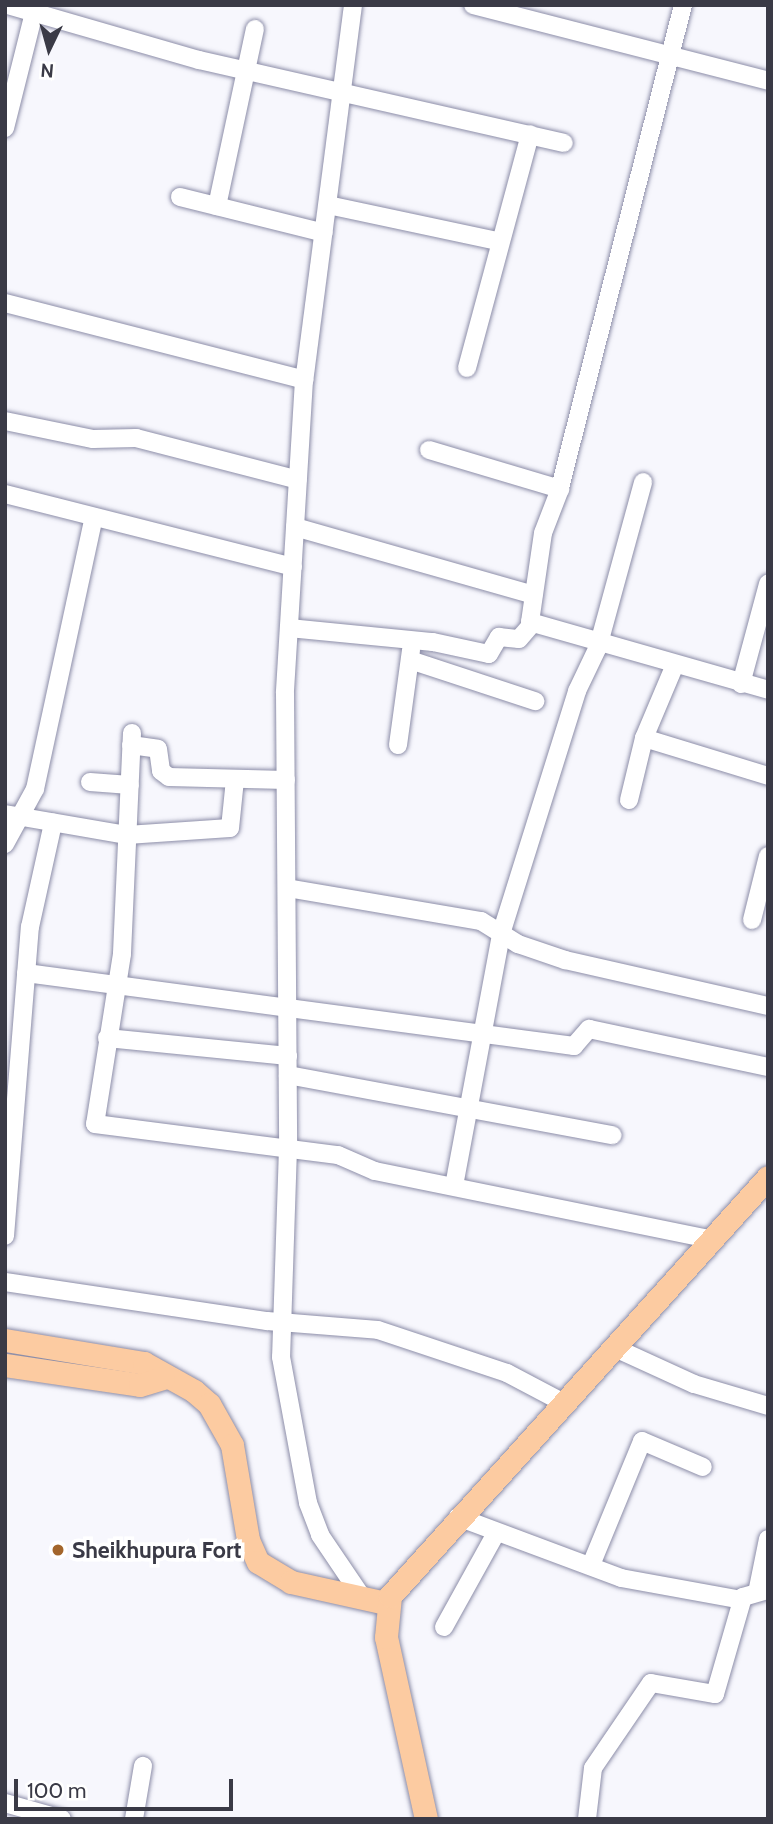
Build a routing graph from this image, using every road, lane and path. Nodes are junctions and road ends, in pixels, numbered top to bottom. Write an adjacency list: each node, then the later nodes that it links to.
1 (8, 5): 5 (street)
2 (353, 5): 10 (street)
3 (474, 5): 7 (street)
4 (683, 5): 7 (street)
5 (35, 9): 8 (street); 11 (street)
6 (256, 29): 8 (street)
7 (669, 55): 9 (street); 26 (street)
8 (246, 71): 10 (street); 16 (street)
9 (768, 81)
10 (343, 88): 12 (street); 15 (street)
11 (5, 128)
12 (530, 134): 13 (street); 18 (street)
13 (564, 143)
14 (180, 197): 16 (street)
15 (328, 205): 17 (street); 18 (street)
16 (217, 206): 17 (street)
17 (324, 233): 21 (street)
18 (497, 241): 20 (street)
19 (5, 303): 21 (street)
20 (467, 368)
21 (304, 380): 24 (street)
22 (5, 421): 24 (street)
23 (429, 450): 26 (street)
24 (298, 480): 29 (street)
25 (643, 482): 36 (street)
26 (560, 489): 32 (street)
27 (5, 494): 28 (street)
28 (94, 517): 30 (street); 51 (street)
29 (295, 527): 30 (street); 32 (street)
30 (293, 567): 34 (street)
31 (768, 584): 39 (street)
32 (534, 594): 33 (street)
33 (531, 625): 35 (street); 36 (street)
34 (289, 628): 35 (street); 46 (street)
35 (413, 640): 37 (street)
36 (598, 647): 38 (street); 58 (street)
37 (410, 660): 41 (street); 43 (street)
38 (674, 667): 39 (street); 42 (street)
39 (741, 684): 40 (street)
40 (768, 690)
41 (535, 701)
42 (644, 738): 44 (street); 49 (street)
43 (398, 745)
44 (768, 776)
45 (235, 780): 46 (street); 48 (street); 53 (street)
46 (286, 780): 56 (street)
47 (90, 782): 48 (street)
48 (130, 785): 53 (street)
49 (629, 800)
50 (5, 814): 51 (street)
51 (24, 817): 52 (street); 54 (street)
52 (53, 823): 53 (street); 59 (street)
53 (127, 835): 60 (street)
54 (5, 844)
55 (768, 856): 57 (street)
56 (287, 888): 58 (street); 61 (street)
57 (752, 920)
58 (501, 934): 62 (street); 63 (street)
59 (26, 972): 60 (street); 73 (street)
60 (117, 985): 61 (street); 64 (street)
61 (287, 1004): 63 (street); 65 (street)
62 (768, 1006)
63 (480, 1033): 66 (street); 68 (street)
64 (107, 1038): 65 (street); 70 (street)
65 (288, 1056): 67 (street)
66 (768, 1067)
67 (288, 1075): 68 (street); 70 (street)
68 (466, 1106): 69 (street); 72 (street)
69 (612, 1135)
70 (288, 1148): 72 (street); 77 (street)
71 (768, 1177): 75 (main road)
72 (454, 1186): 75 (street)
73 (8, 1192): 74 (street)
74 (5, 1236)
75 (710, 1239): 79 (main road)
76 (5, 1282): 77 (street)
77 (282, 1321): 82 (street); 90 (street)
78 (5, 1340): 81 (main road)
79 (613, 1347): 82 (main road); 83 (street)
80 (5, 1365): 81 (main road)
81 (163, 1378): 90 (main road)
82 (560, 1401): 85 (main road)
83 (768, 1406)
84 (703, 1467): 88 (street)
85 (458, 1517): 86 (street); 92 (main road)
86 (495, 1535): 88 (street); 93 (street)
87 (768, 1539): 89 (street)
88 (591, 1565): 91 (street)
89 (763, 1589): 91 (street)
90 (362, 1597): 92 (main road)
91 (742, 1600): 99 (street)
92 (386, 1603): 98 (main road)
93 (444, 1627)
94 (143, 1766): 97 (street)
95 (5, 1803): 96 (street)
96 (62, 1819)
97 (134, 1819)
98 (426, 1819)
99 (587, 1819)

